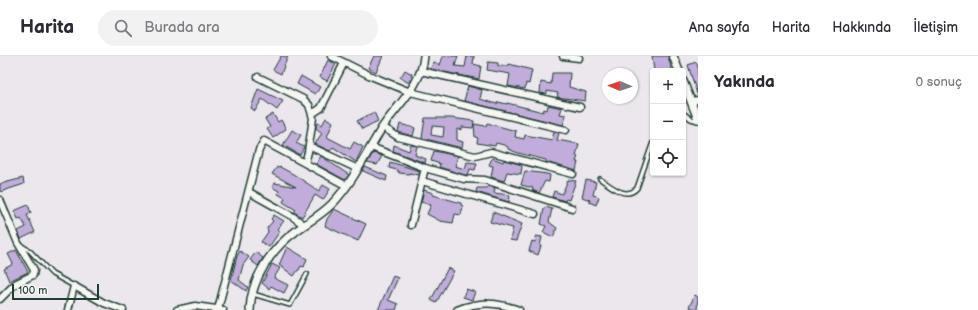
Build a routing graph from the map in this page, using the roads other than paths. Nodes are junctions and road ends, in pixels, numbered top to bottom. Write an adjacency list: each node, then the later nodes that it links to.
1 (332, 56): 6 (street)
2 (424, 56): 8 (street)
3 (564, 56): 5 (street)
4 (673, 56): 7 (street)
5 (579, 58)
6 (344, 63): 11 (street); 14 (street)
7 (678, 68)
8 (421, 71): 11 (street); 13 (street)
9 (258, 77): 14 (street)
10 (686, 86): 12 (street)
11 (410, 92): 17 (street); 18 (street)
12 (695, 100): 16 (street)
13 (580, 107)
14 (312, 114): 19 (street)
15 (686, 115): 16 (lane)
16 (698, 120)
17 (383, 127): 20 (street); 25 (street)
18 (566, 130)
19 (309, 146): 22 (street); 24 (street)
20 (372, 147): 23 (street); 24 (street)
21 (650, 151): 26 (lane)
22 (305, 163): 28 (street); 29 (street)
23 (425, 168): 27 (street); 31 (street)
24 (358, 169): 28 (street)
25 (573, 174)
26 (600, 179)
27 (422, 181): 32 (street); 33 (street)
28 (347, 186): 34 (street)
29 (249, 192): 34 (street); 40 (street)
30 (0, 200): 35 (street)
31 (572, 208)
32 (535, 214)
33 (411, 225)
34 (304, 226): 38 (street)
35 (18, 243): 37 (lane); 39 (street)
36 (307, 274): 38 (lane)
37 (74, 286): 41 (street); 42 (street)
38 (252, 294): 44 (street)
39 (0, 299)
40 (220, 309): 43 (street)
41 (68, 310)
42 (123, 310)
43 (177, 310)
44 (250, 310)
45 (457, 310): 46 (street)
46 (519, 310)

